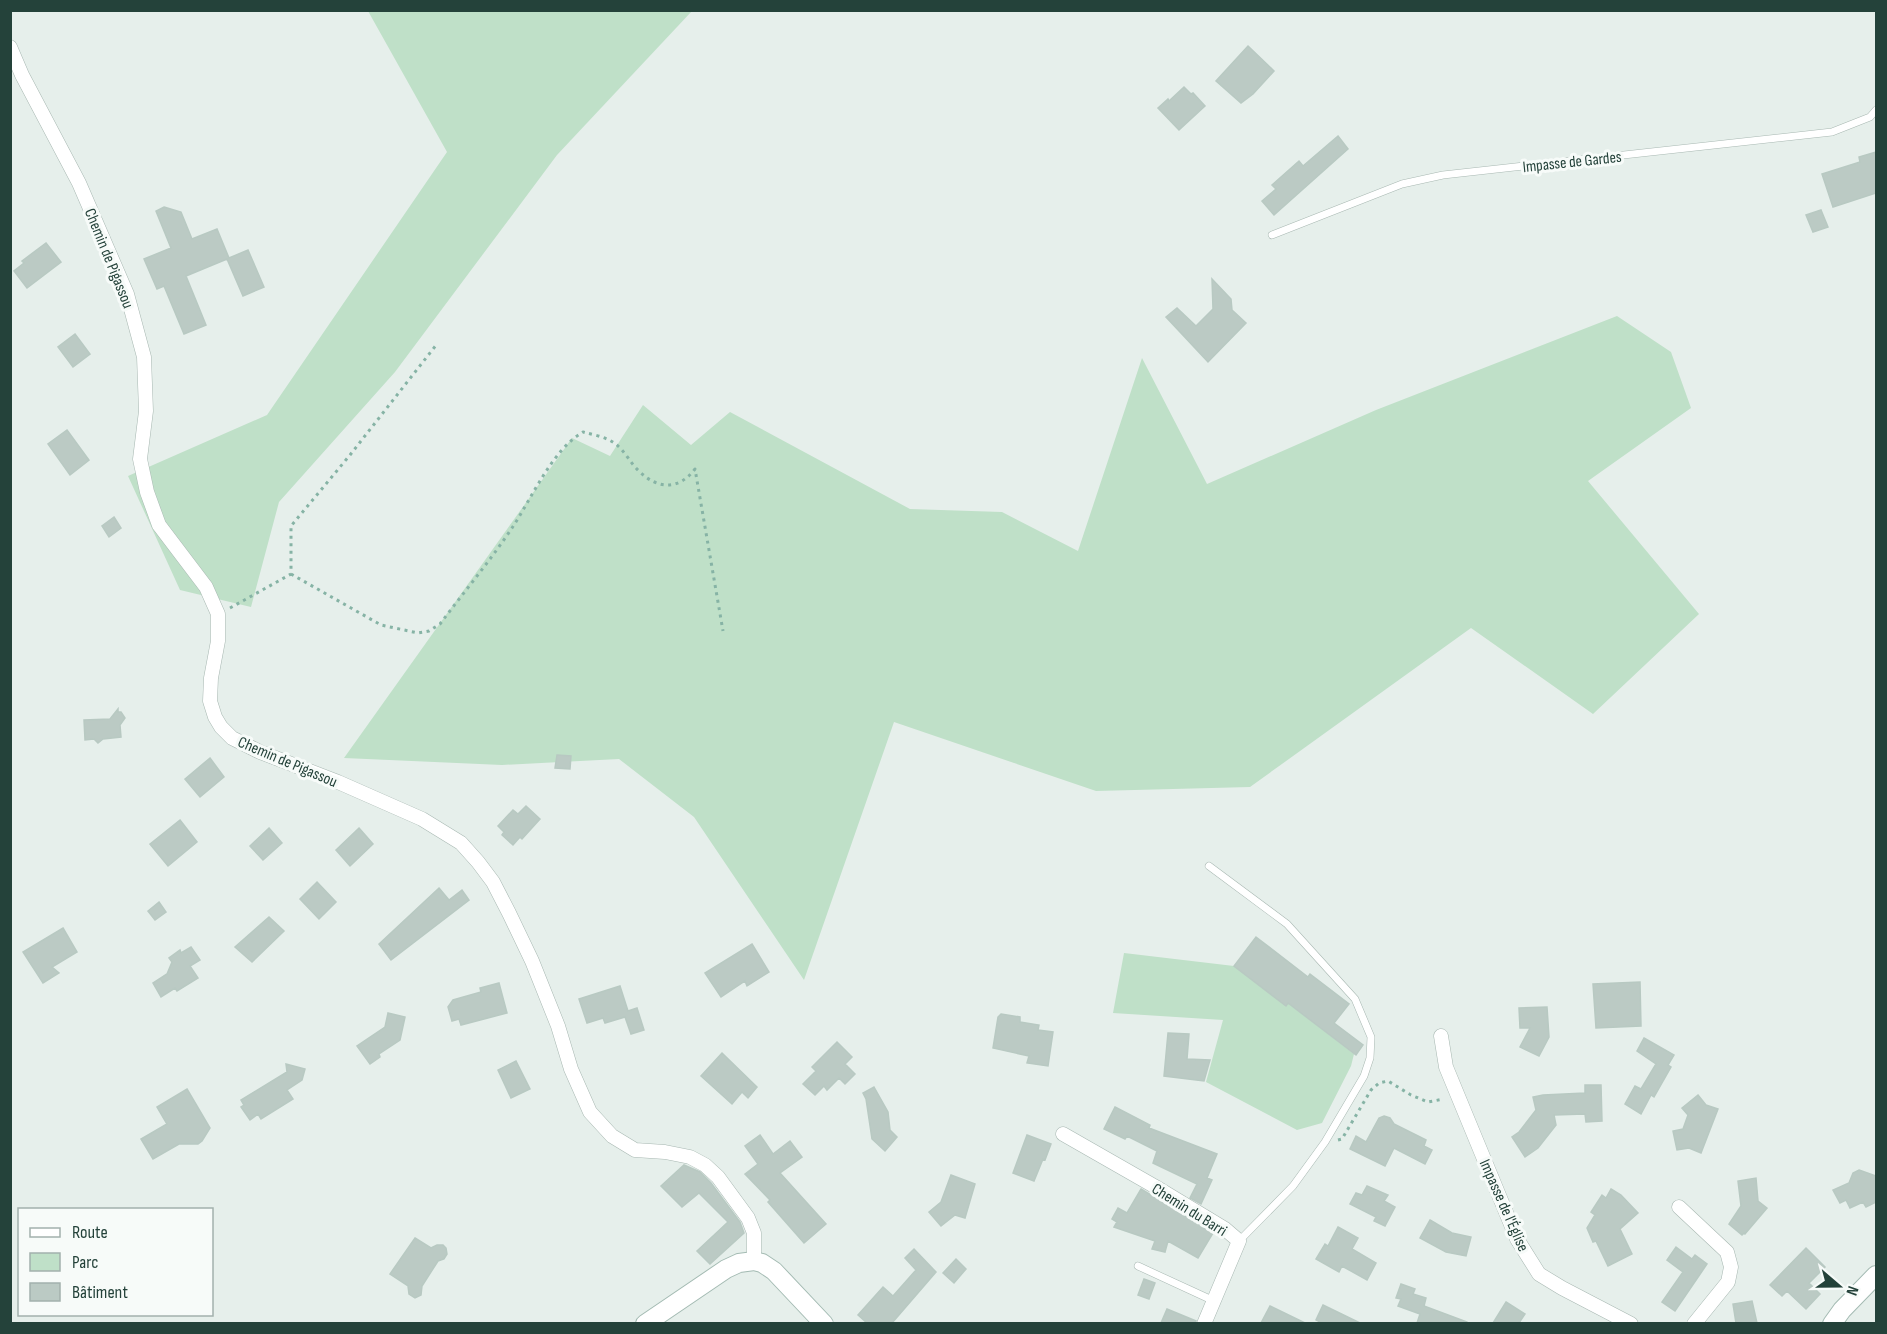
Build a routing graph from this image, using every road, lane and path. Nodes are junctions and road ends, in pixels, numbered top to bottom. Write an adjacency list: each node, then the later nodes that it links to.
1 (10, 47): 6 (street, Chemin de Pigassou)
2 (1876, 110): 3 (lane, Impasse de Gardes)
3 (1272, 235)
4 (437, 344): 5 (path)
5 (291, 574): 6 (path); 7 (path)
6 (218, 614): 15 (street, Chemin de Pigassou)
7 (723, 631)
8 (1209, 866): 12 (lane)
9 (1441, 1036): 10 (street, Impasse de l'Église)
10 (1458, 1095): 12 (path); 22 (street, Impasse de l'Église)
11 (1063, 1134): 14 (street, Chemin du Barri)
12 (1325, 1142): 14 (lane)
13 (1679, 1206): 23 (street)
14 (1239, 1241): 18 (street, Chemin du Barri)
15 (754, 1261): 19 (street); 20 (street)
16 (1138, 1266): 18 (lane)
17 (1876, 1275): 24 (street)
18 (1214, 1301): 21 (street, Chemin du Barri)
19 (645, 1323)
20 (824, 1323)
21 (1204, 1323)
22 (1631, 1323)
23 (1694, 1323)
24 (1832, 1323)

